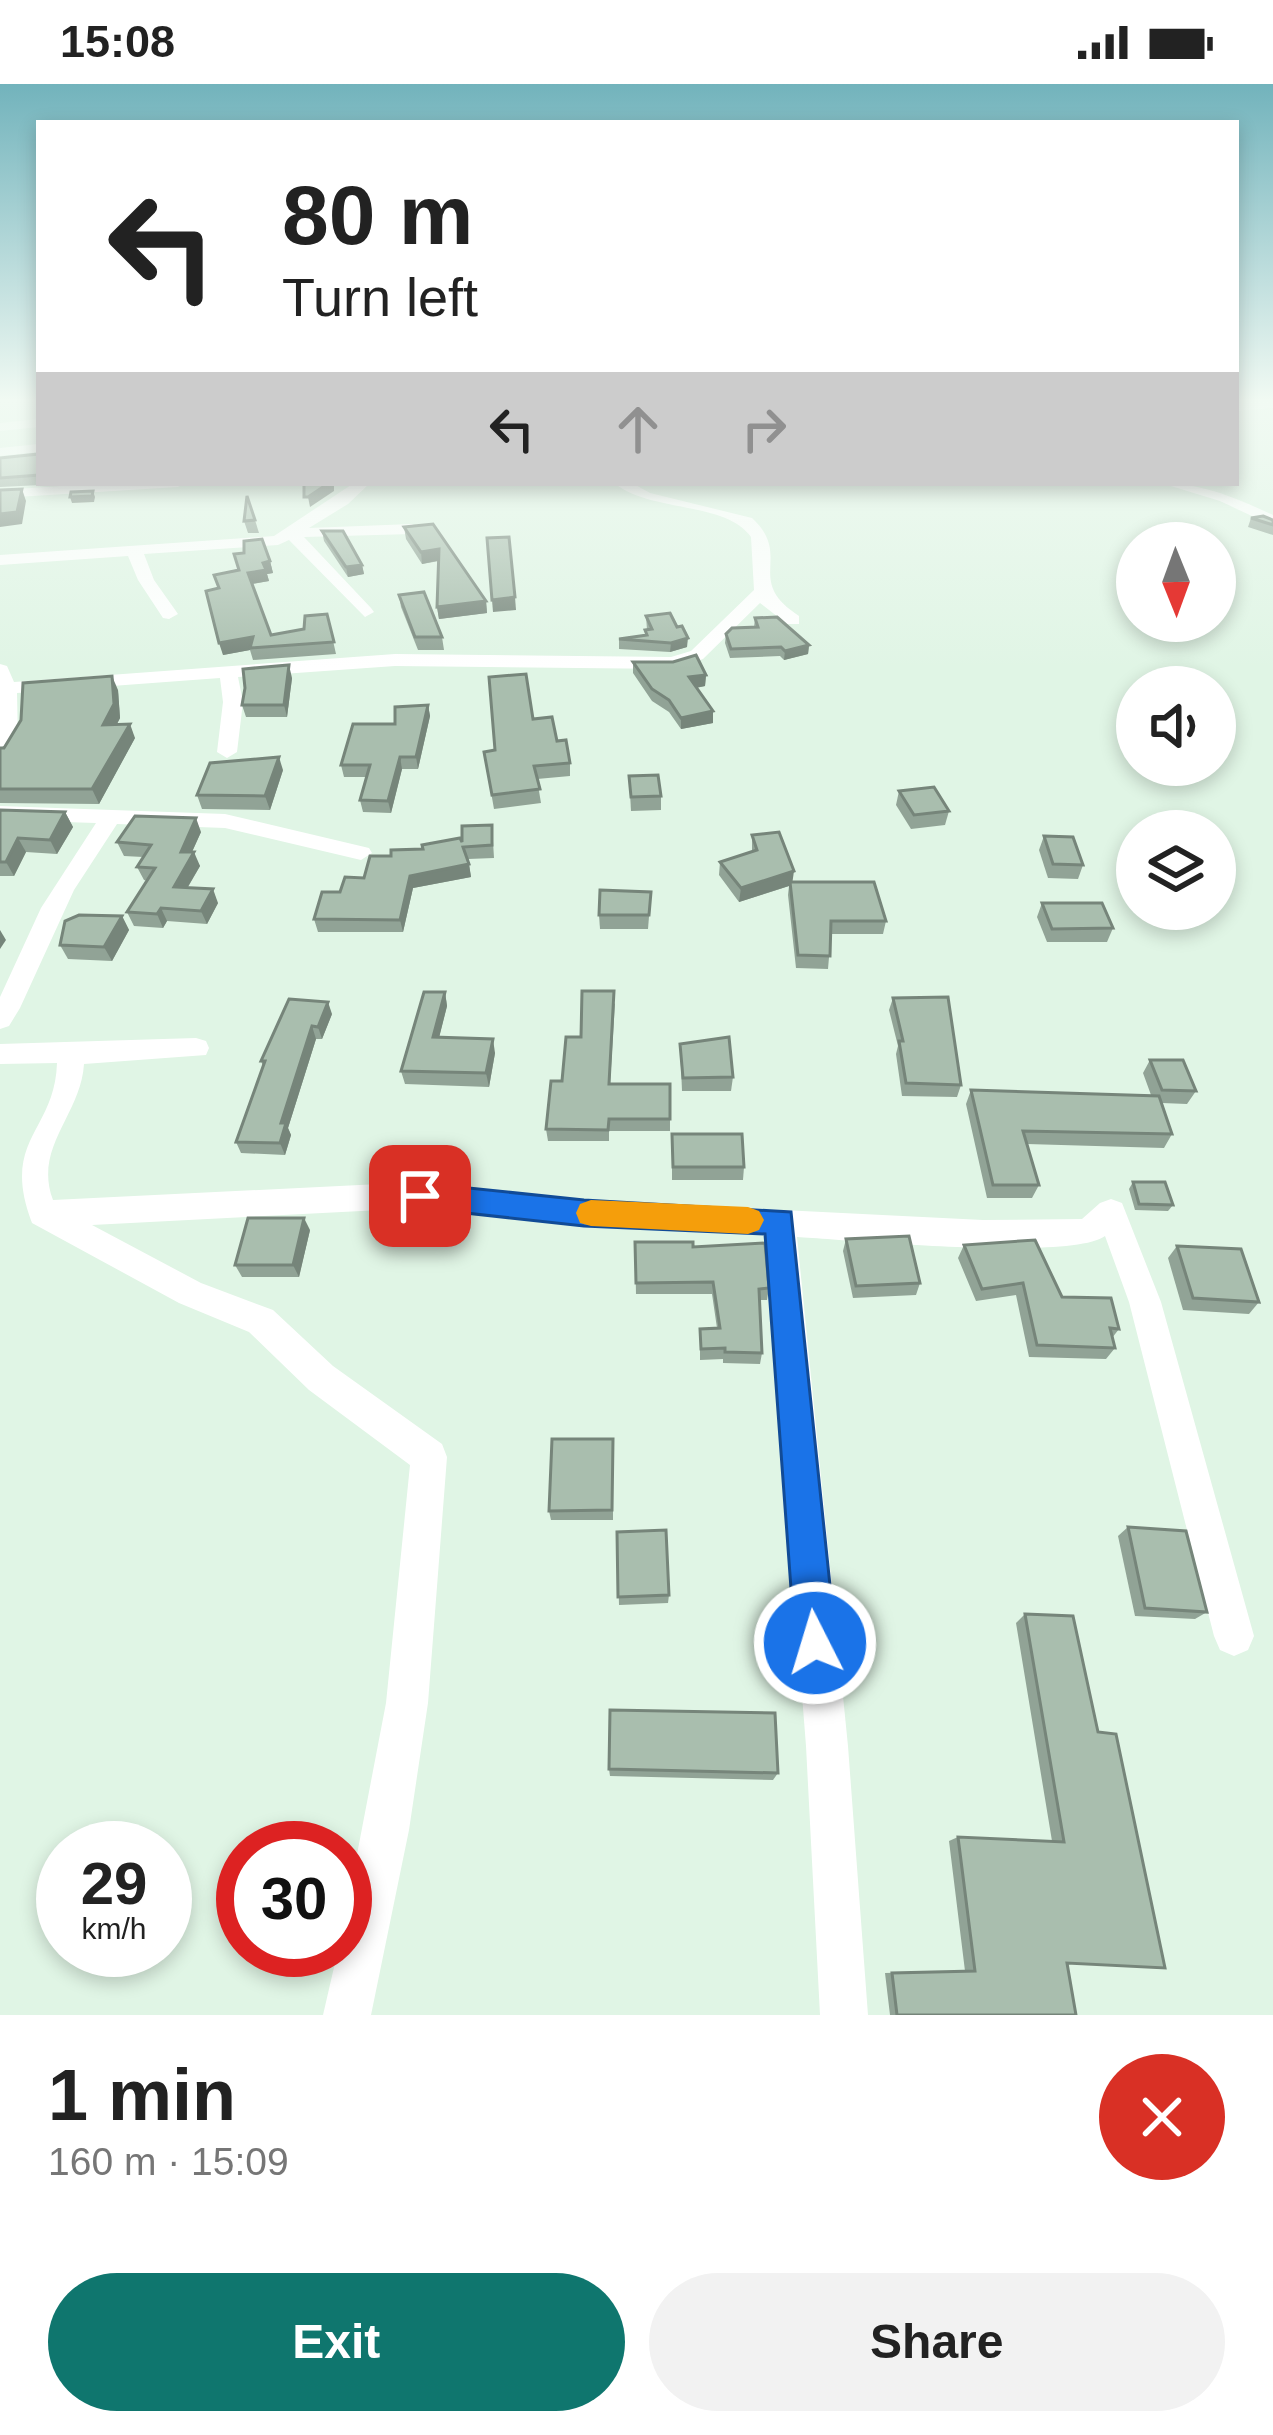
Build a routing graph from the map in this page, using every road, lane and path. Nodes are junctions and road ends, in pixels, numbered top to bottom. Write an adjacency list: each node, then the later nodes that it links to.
1 (79, 489): 5 (street)
2 (354, 489): 8 (street)
3 (632, 489): 11 (street)
4 (1191, 489): 6 (street)
5 (0, 494)
6 (1273, 521)
7 (412, 529): 8 (street)
8 (291, 532): 9 (street); 12 (street)
9 (134, 549): 10 (street); 13 (street)
10 (0, 560)
11 (762, 591): 14 (street); 15 (street)
12 (365, 612)
13 (169, 614)
14 (793, 620)
15 (228, 671): 16 (street); 18 (street)
16 (4, 679): 17 (street)
17 (0, 743)
18 (227, 752)
19 (0, 813): 20 (street)
20 (108, 817): 21 (street); 22 (street)
21 (361, 853)
22 (0, 1018)
23 (0, 1054): 24 (street)
24 (43, 1214): 25 (street); 27 (street)
25 (780, 1222): 26 (street); 28 (street)
26 (1234, 1636)
27 (347, 2015)
28 (844, 2015)

